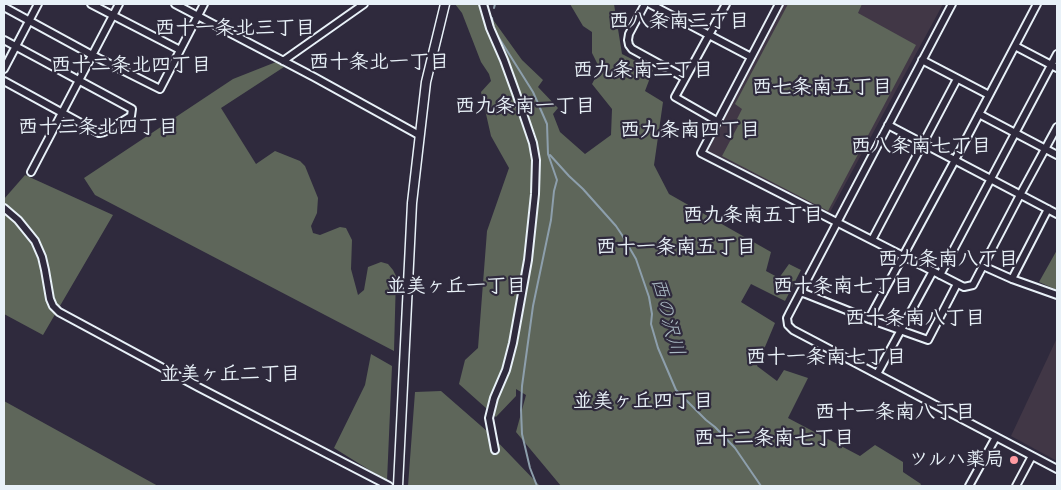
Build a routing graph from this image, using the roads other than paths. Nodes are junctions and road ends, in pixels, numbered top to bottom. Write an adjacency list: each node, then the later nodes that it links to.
1 (38, 4): 18 (street)
2 (91, 4): 16 (street)
3 (119, 4): 16 (street)
4 (175, 4): 17 (street)
5 (204, 4): 17 (street)
6 (364, 4): 28 (street)
7 (445, 4): 42 (main road)
8 (483, 4): 67 (street)
9 (645, 4): 31 (street)
10 (650, 4): 19 (street)
11 (726, 4): 19 (street)
12 (779, 4): 26 (street)
13 (952, 4): 27 (street)
14 (1037, 4): 21 (street)
15 (4, 7): 18 (street)
16 (113, 15): 23 (street); 25 (street)
17 (198, 16): 23 (street); 28 (street)
18 (30, 20): 22 (street); 25 (street)
19 (709, 34): 26 (street); 31 (street)
20 (4, 40): 22 (street)
21 (1015, 46): 29 (street); 35 (street)
22 (16, 47): 30 (street); 34 (street)
23 (180, 50): 25 (street)
24 (1057, 54): 29 (street)
25 (92, 55): 34 (street)
26 (751, 57): 38 (street)
27 (922, 60): 32 (street); 39 (street)
28 (283, 61): 42 (street)
29 (1054, 67): 41 (street)
30 (4, 70)
31 (685, 78): 38 (street)
32 (957, 79): 35 (street); 43 (street)
33 (4, 81): 36 (street)
34 (79, 82): 36 (street); 36 (street)
35 (989, 95): 37 (street)
36 (62, 112): 47 (street)
37 (979, 114): 41 (street); 46 (street)
38 (717, 120): 53 (street)
39 (888, 125): 43 (street); 53 (street)
40 (1057, 127): 44 (street)
41 (1015, 133): 44 (street); 48 (street)
42 (419, 135): 71 (main road)
43 (923, 144): 46 (street); 54 (street)
44 (1046, 149): 45 (street); 49 (street)
45 (1057, 155)
46 (955, 160): 48 (street); 55 (street)
47 (31, 172)
48 (991, 179): 49 (street); 58 (street)
49 (1020, 195): 51 (street); 56 (street)
50 (4, 208): 70 (street)
51 (1048, 209): 52 (street); 59 (street)
52 (1057, 214)
53 (837, 223): 54 (street); 61 (street)
54 (872, 240): 55 (street)
55 (903, 256): 57 (street); 63 (street)
56 (983, 266): 59 (street); 60 (street)
57 (933, 272): 58 (street); 64 (street)
58 (940, 275): 60 (street)
59 (1012, 279): 62 (street)
60 (957, 284): 64 (street)
61 (801, 292): 63 (street); 65 (street)
62 (1057, 294)
63 (869, 319): 64 (street)
64 (902, 331): 65 (street)
65 (877, 374): 66 (street)
66 (996, 438): 68 (street); 72 (street)
67 (494, 450)
68 (1032, 456): 69 (street); 73 (street)
69 (1057, 469)
70 (389, 486)
71 (398, 486)
72 (969, 486)
73 (1016, 486)

